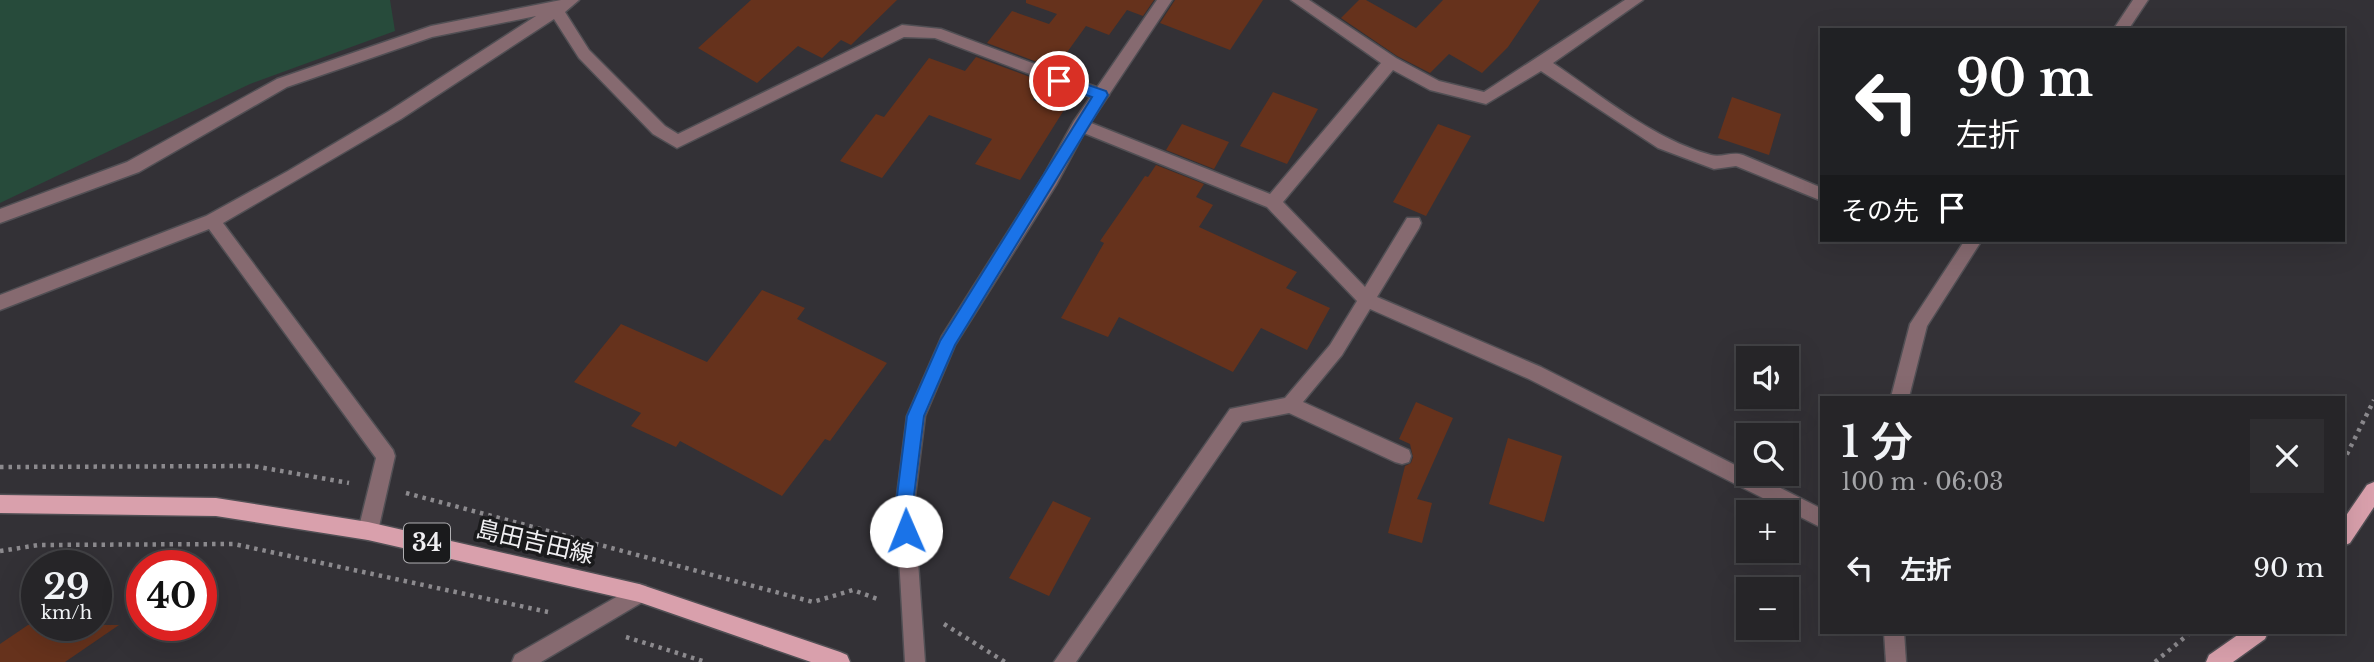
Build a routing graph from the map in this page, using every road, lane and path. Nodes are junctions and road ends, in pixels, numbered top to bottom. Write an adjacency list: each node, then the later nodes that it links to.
1 (1165, 0): 9 (street)
2 (1298, 0): 7 (street)
3 (1636, 0): 8 (street)
4 (2141, 0): 6 (street)
5 (564, 5): 9 (street); 13 (street); 14 (street)
6 (2121, 28)
7 (1391, 62): 8 (street); 12 (street)
8 (1541, 64): 11 (street)
9 (1101, 95): 10 (street)
10 (1080, 125): 12 (street); 39 (street)
11 (1820, 194)
12 (1273, 202): 17 (street)
13 (0, 216)
14 (212, 221): 18 (street); 27 (street)
15 (1413, 223): 17 (street)
16 (1973, 242): 19 (street)
17 (1367, 300): 21 (street); 26 (street)
18 (0, 303)
19 (1900, 396)
20 (2374, 400): 23 (path)
21 (1290, 405): 22 (street); 40 (street)
22 (1402, 456)
23 (2345, 458)
24 (2374, 491): 28 (main road)
25 (0, 504): 27 (main road, 島田吉田線 / 34)
26 (1820, 518)
27 (369, 531): 30 (main road, 島田吉田線 / 34)
28 (2345, 534)
29 (0, 551): 31 (path)
30 (639, 593): 36 (street); 38 (main road, 島田吉田線 / 34)
31 (556, 614)
32 (619, 634): 37 (path)
33 (1894, 634): 41 (street)
34 (2189, 634): 42 (path)
35 (2255, 634): 43 (main road)
36 (522, 662)
37 (706, 662)
38 (840, 662)
39 (915, 662)
40 (1064, 662)
41 (1896, 662)
42 (2155, 662)
43 (2216, 662)

